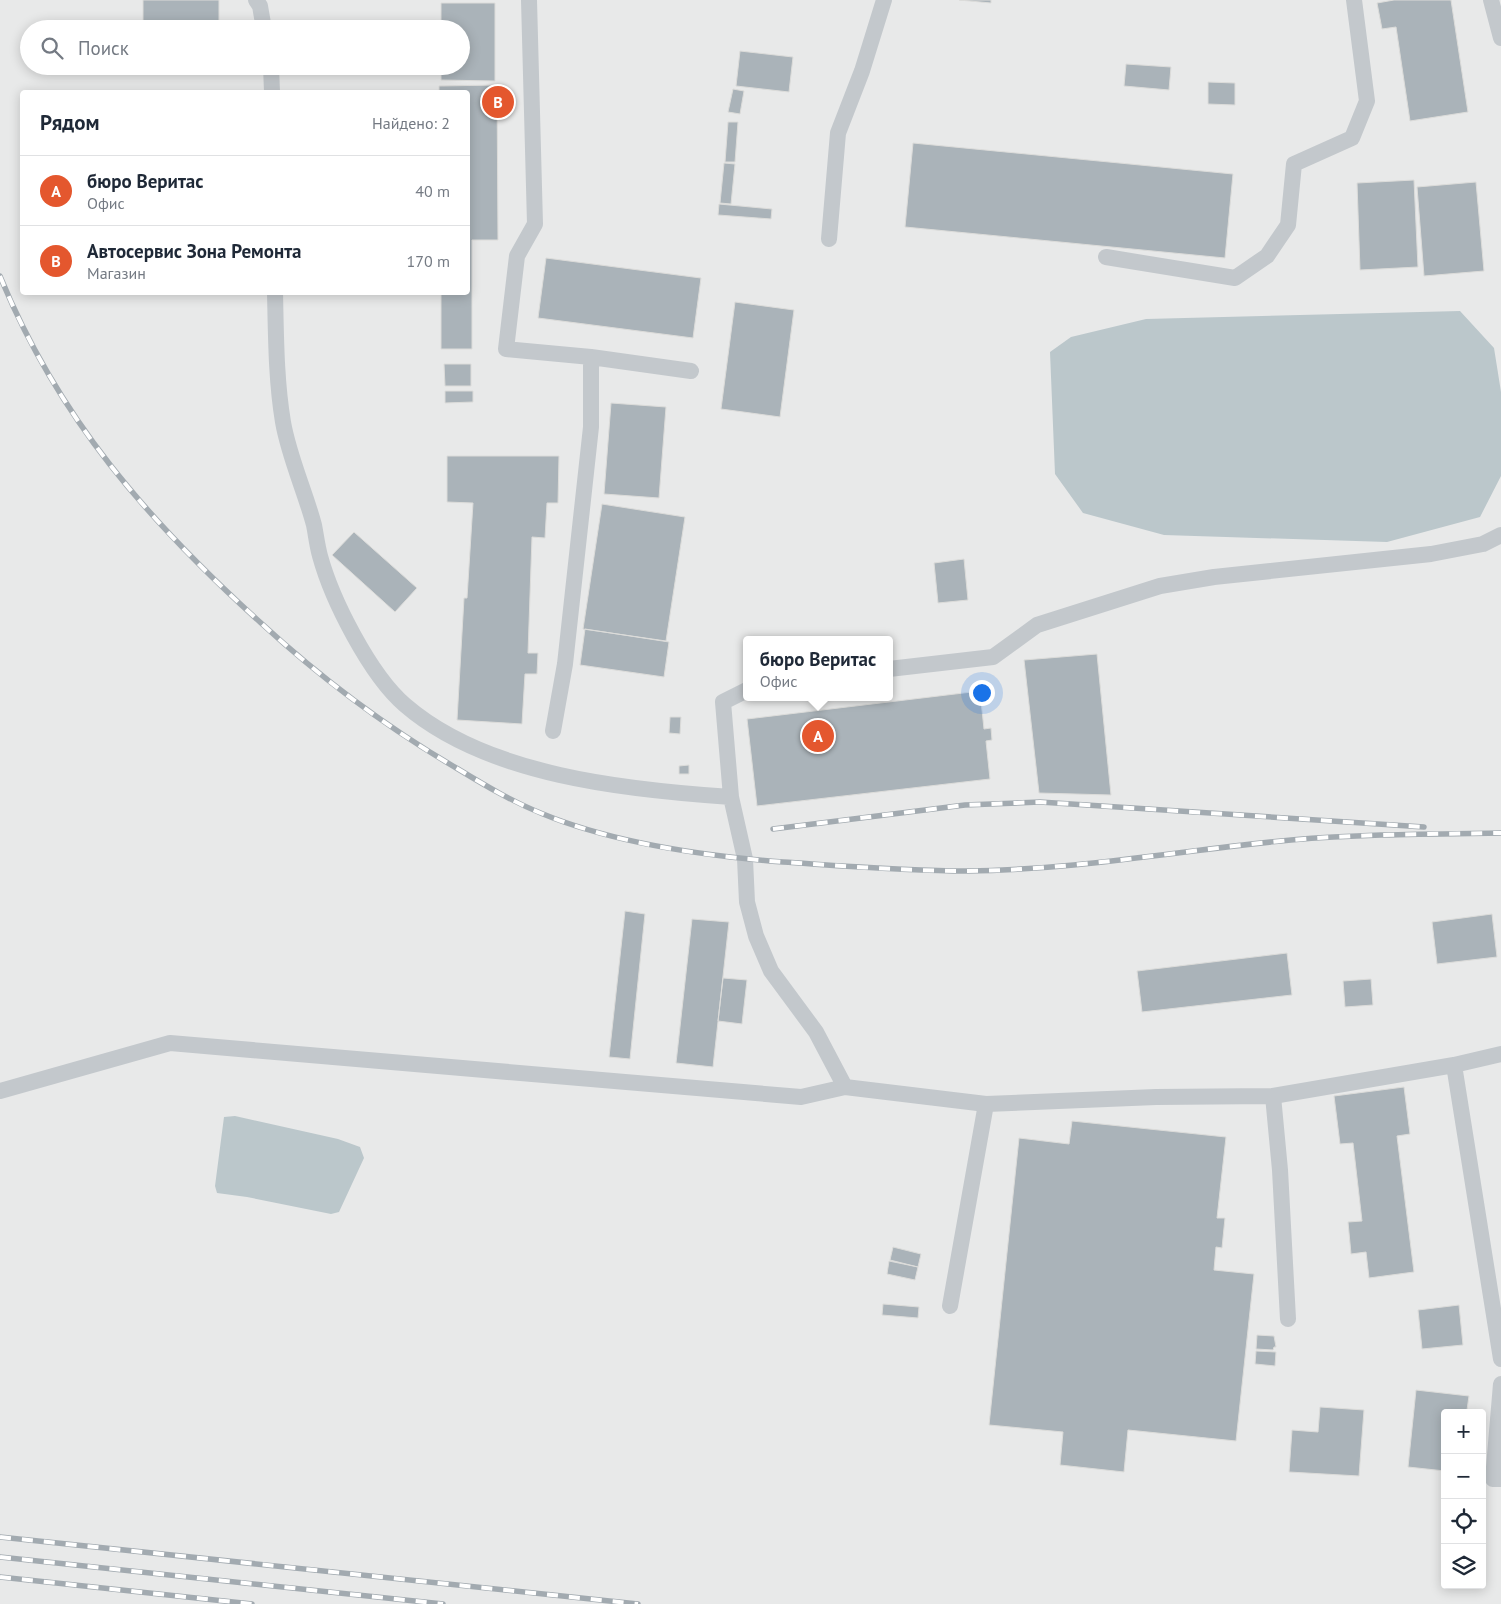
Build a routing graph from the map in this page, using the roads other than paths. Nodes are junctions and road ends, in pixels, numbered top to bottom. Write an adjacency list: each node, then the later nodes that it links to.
1 (256, 0): 6 (lane)
2 (529, 0): 13 (lane)
3 (884, 0): 10 (lane)
4 (1354, 0): 11 (lane)
5 (1491, 0): 7 (lane)
6 (262, 20)
7 (1501, 38)
8 (271, 75): 9 (lane)
9 (272, 90)
10 (830, 239)
11 (1106, 257)
12 (275, 295): 19 (lane)
13 (591, 357): 14 (lane); 18 (lane)
14 (691, 372)
15 (1501, 535): 16 (lane)
16 (893, 669)
17 (743, 692): 19 (lane)
18 (553, 731)
19 (731, 797): 22 (lane)
20 (1501, 1054): 21 (lane)
21 (1454, 1065): 24 (lane); 28 (lane)
22 (845, 1087): 23 (lane); 25 (lane)
23 (0, 1091)
24 (1273, 1096): 25 (lane); 27 (lane)
25 (986, 1104): 26 (lane)
26 (950, 1306)
27 (1288, 1319)
28 (1501, 1358)
29 (1501, 1384): 30 (lane)
30 (1501, 1479)

